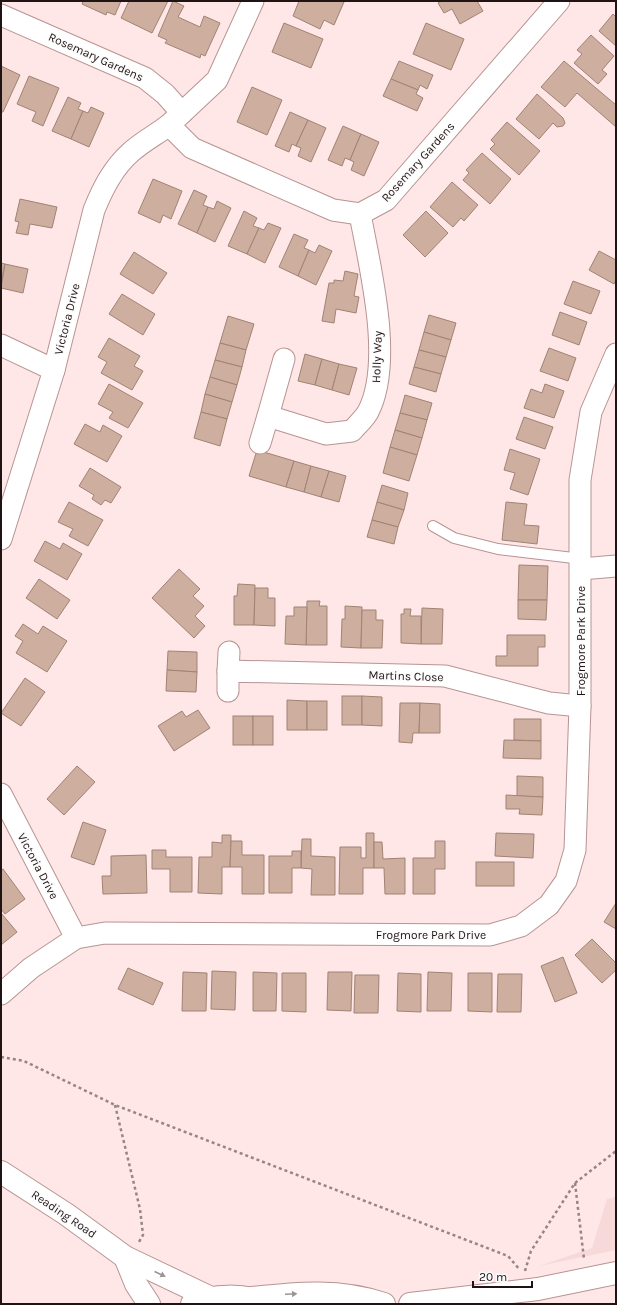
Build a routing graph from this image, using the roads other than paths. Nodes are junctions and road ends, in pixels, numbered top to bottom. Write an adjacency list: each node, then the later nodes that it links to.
1 (253, 1): 4 (street)
2 (559, 1): 5 (street, Rosemary Gardens)
3 (1, 15): 4 (street, Rosemary Gardens)
4 (175, 119): 5 (street, Rosemary Gardens); 9 (street, Victoria Drive)
5 (360, 214): 10 (street, Holly Way)
6 (1, 345): 9 (street)
7 (616, 354): 14 (street, Frogmore Park Drive)
8 (284, 359): 10 (street)
9 (54, 370): 13 (street, Victoria Drive)
10 (268, 416): 11 (street)
11 (260, 442)
12 (433, 526): 14 (lane)
13 (1, 539)
14 (581, 564): 15 (street); 17 (street, Frogmore Park Drive)
15 (616, 566)
16 (228, 671): 17 (street, Martins Close)
17 (580, 706): 19 (street, Frogmore Park Drive)
18 (1, 794): 19 (street, Victoria Drive)
19 (76, 938): 20 (street, Frogmore Park Drive)
20 (1, 994)
21 (1, 1172): 22 (main road, Reading Road)
22 (125, 1257): 24 (main road, Reading Road, one-way to 24); 26 (main road)
23 (616, 1273): 28 (main road)
24 (202, 1301): 25 (main road)
25 (261, 1301): 27 (main road, one-way to 27)
26 (149, 1304)
27 (384, 1304)
28 (410, 1304)

